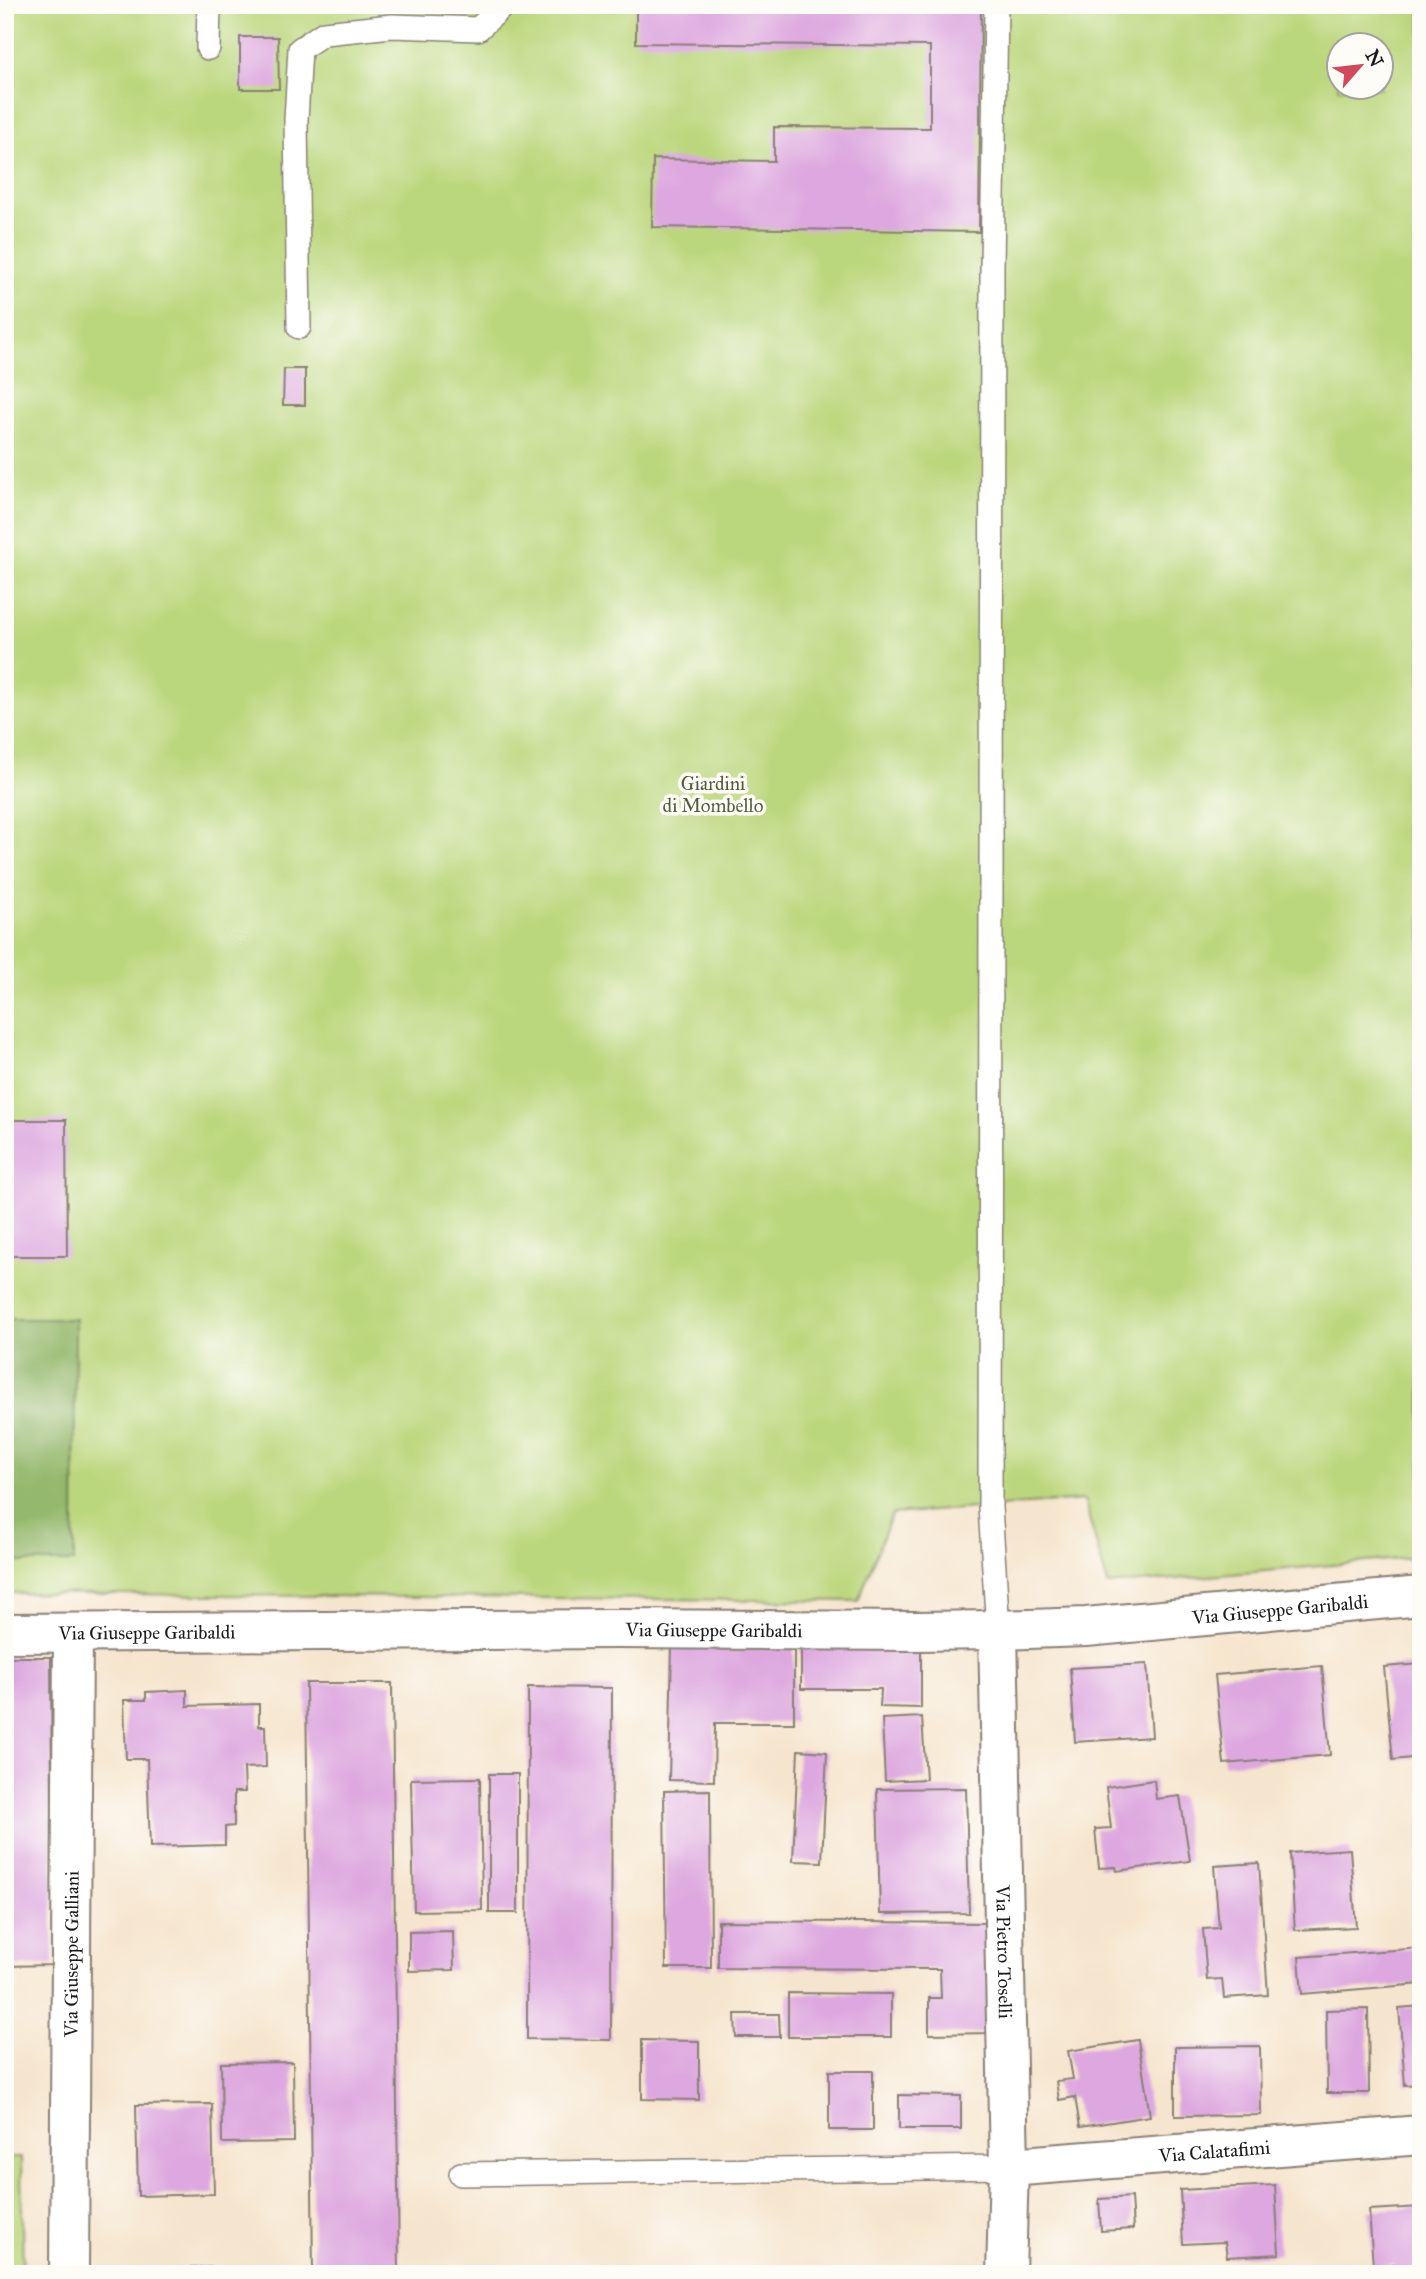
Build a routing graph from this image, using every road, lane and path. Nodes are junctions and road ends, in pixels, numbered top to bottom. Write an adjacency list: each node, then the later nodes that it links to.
1 (209, 5): 4 (lane)
2 (504, 5): 5 (lane)
3 (996, 5): 7 (lane)
4 (208, 48)
5 (299, 327)
6 (1421, 1596): 7 (street, Via Giuseppe Garibaldi)
7 (998, 1630): 9 (street, Via Giuseppe Garibaldi); 11 (street, Via Pietro Toselli)
8 (5, 1633): 9 (street, Via Giuseppe Garibaldi)
9 (74, 1633): 13 (street, Via Giuseppe Galliani)
10 (1421, 2135): 11 (street, Via Calatafimi)
11 (1009, 2167): 12 (lane); 14 (street, Via Pietro Toselli)
12 (461, 2174)
13 (69, 2274)
14 (1006, 2274)

